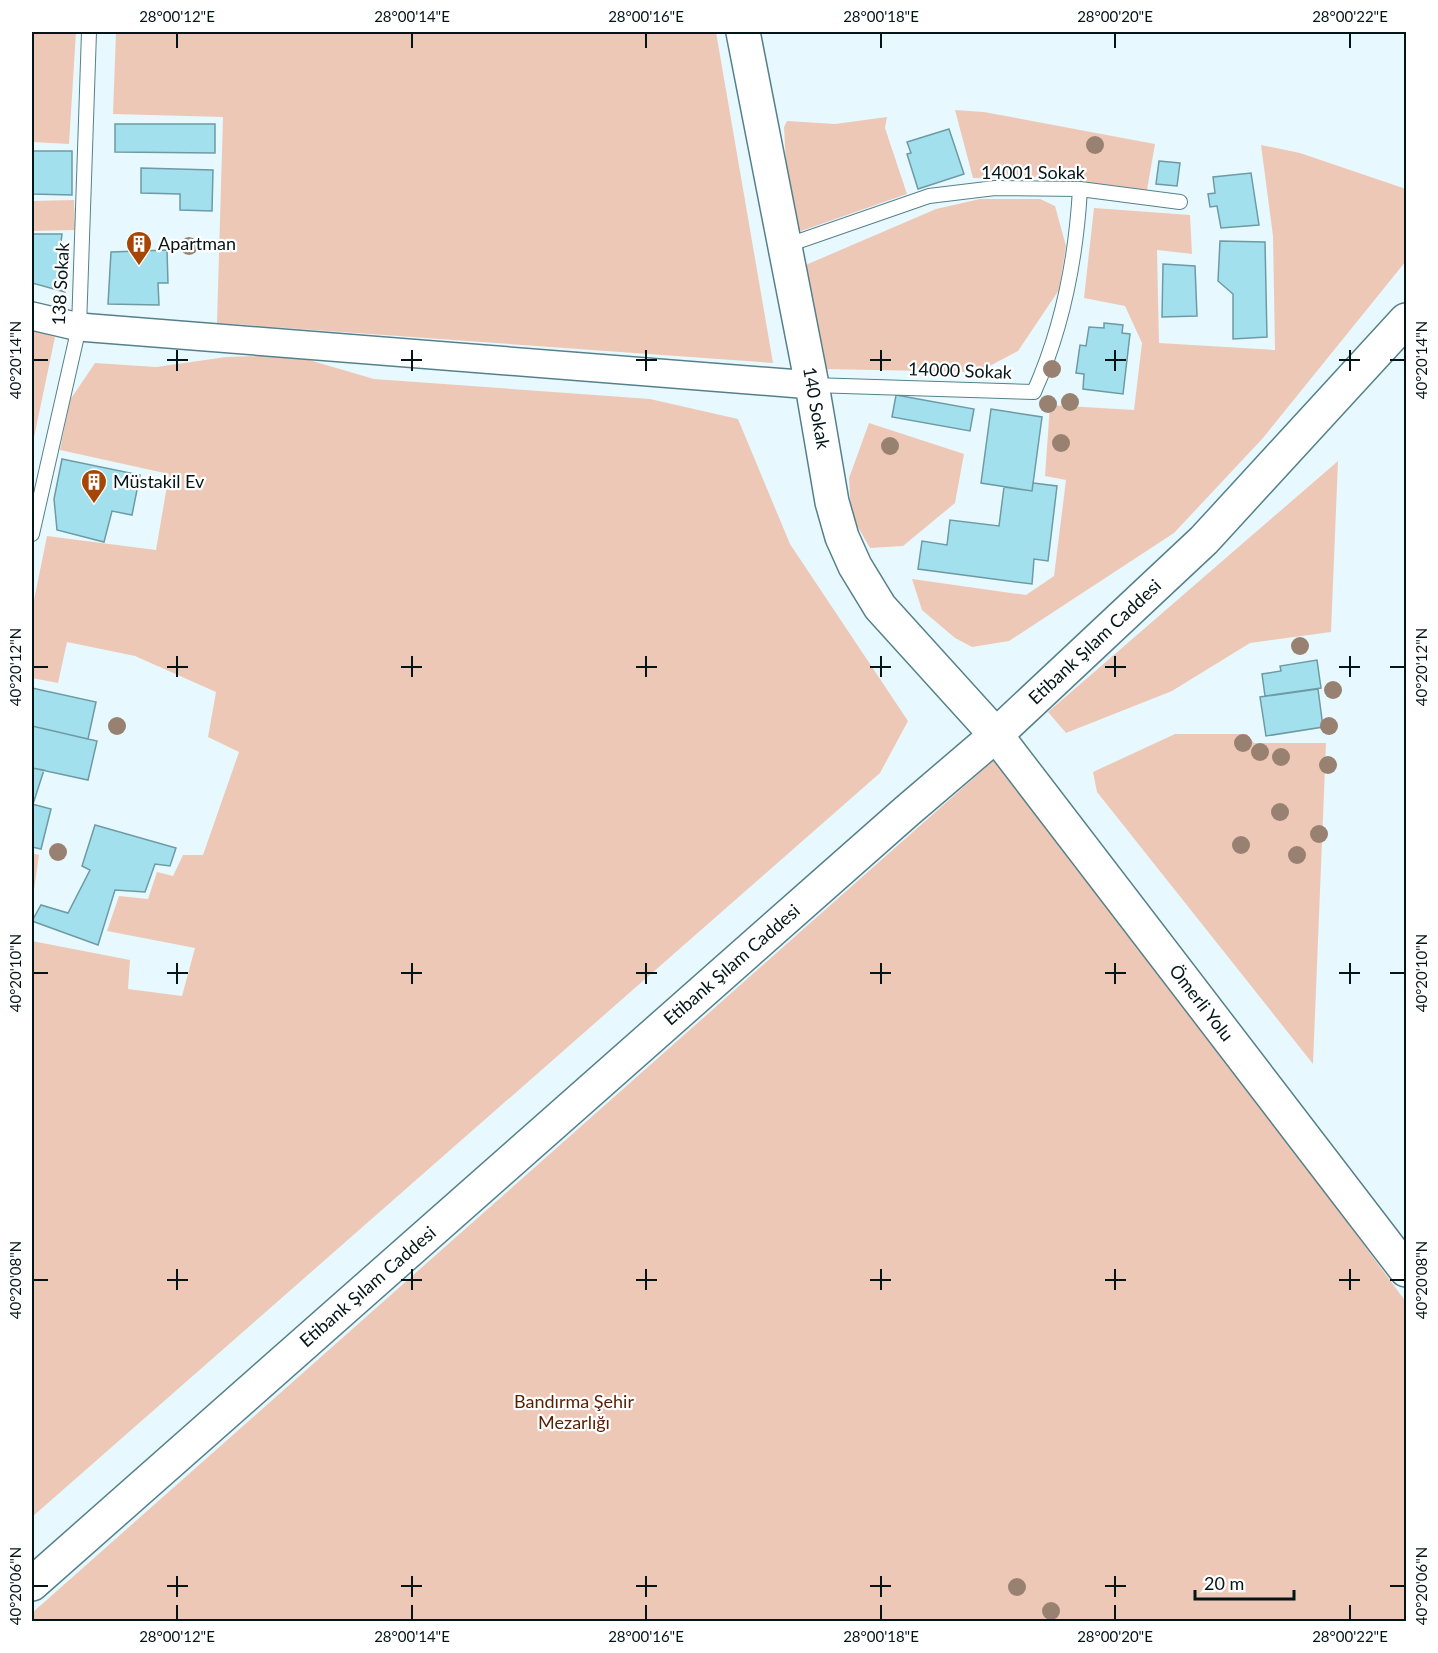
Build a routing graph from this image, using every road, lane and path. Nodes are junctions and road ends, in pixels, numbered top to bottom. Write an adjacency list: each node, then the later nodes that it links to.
1 (89, 32): 8 (lane, 138 Sokak)
2 (743, 32): 5 (main road, 140 Sokak)
3 (1080, 189): 4 (lane, 14001 Sokak); 5 (lane, 14001 Sokak); 9 (lane, 14000 Sokak)
4 (1180, 202)
5 (785, 246): 9 (main road, 140 Sokak)
6 (32, 316): 8 (street)
7 (1407, 320): 11 (main road, Etibank Şılam Caddesi)
8 (78, 327): 9 (street); 10 (lane, 138 Sokak)
9 (812, 385): 11 (main road, 140 Sokak)
10 (32, 534)
11 (996, 735): 12 (main road, Ömerli Yolu); 13 (main road, Etibank Şılam Caddesi)
12 (1407, 1270)
13 (32, 1584)

